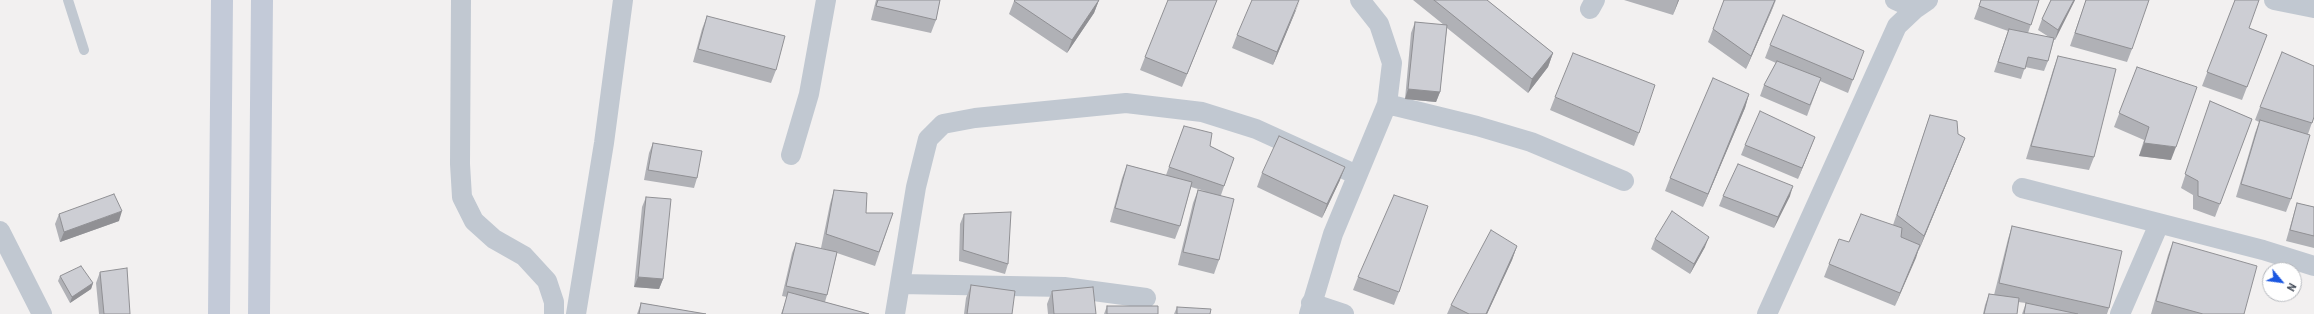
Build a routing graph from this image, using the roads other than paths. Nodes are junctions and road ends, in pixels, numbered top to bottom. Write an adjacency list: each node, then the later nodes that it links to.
1 (68, 0): 12 (lane)
2 (222, 0): 25 (main road)
3 (262, 0): 26 (main road)
4 (461, 0): 27 (street)
5 (623, 0): 28 (street)
6 (826, 0): 14 (street)
7 (1360, 0): 13 (street)
8 (1895, 0): 10 (street)
9 (2274, 0): 11 (street)
10 (1921, 4): 31 (street)
11 (2314, 8)
12 (84, 50)
13 (1386, 104): 15 (street); 16 (street)
14 (791, 156)
15 (1358, 175): 21 (street); 23 (street)
16 (1624, 182)
17 (2022, 188): 18 (street)
18 (2159, 224): 20 (street); 32 (street)
19 (0, 231): 24 (street)
20 (2314, 266)
21 (900, 284): 22 (street); 29 (street)
22 (1146, 298)
23 (1310, 308): 30 (street)
24 (42, 314)
25 (219, 314)
26 (259, 314)
27 (554, 314)
28 (576, 314)
29 (895, 314)
30 (1344, 314)
31 (1767, 314)
32 (2120, 314)

